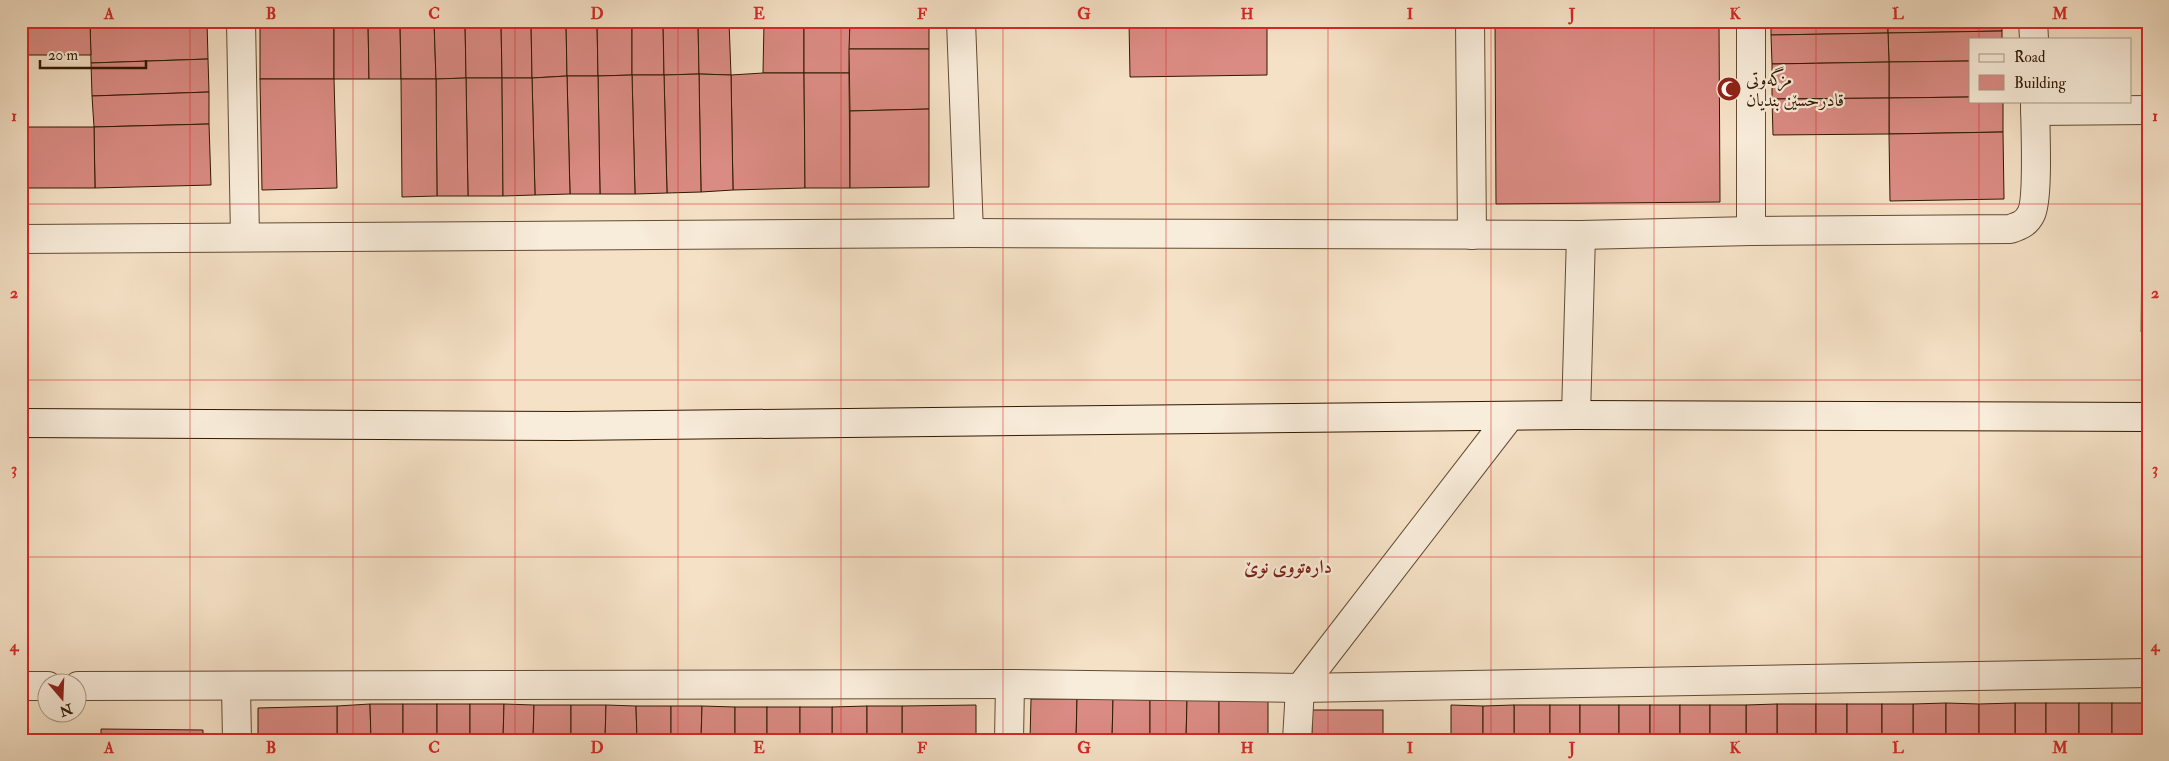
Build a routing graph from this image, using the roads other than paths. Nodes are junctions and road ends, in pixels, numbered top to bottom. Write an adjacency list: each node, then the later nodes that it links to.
1 (241, 21): 13 (street)
2 (961, 21): 10 (street)
3 (1470, 21): 11 (street)
4 (1751, 21): 9 (street)
5 (2034, 21): 6 (street)
6 (2034, 38)
7 (2035, 106): 8 (street); 9 (street)
8 (2148, 110)
9 (1751, 231): 12 (street)
10 (969, 233): 11 (street); 13 (street)
11 (1472, 235): 12 (street)
12 (1581, 235): 15 (street)
13 (245, 238): 14 (street)
14 (21, 239)
15 (1576, 415): 16 (street); 17 (street)
16 (1510, 416): 18 (street); 25 (street)
17 (2148, 417)
18 (21, 423)
19 (2148, 673): 25 (street)
20 (1010, 684): 24 (street); 25 (street); 27 (street)
21 (21, 686): 22 (street)
22 (38, 686)
23 (88, 686): 24 (street)
24 (236, 687): 26 (street)
25 (1300, 688): 28 (street)
26 (237, 740)
27 (1009, 740)
28 (1297, 740)

